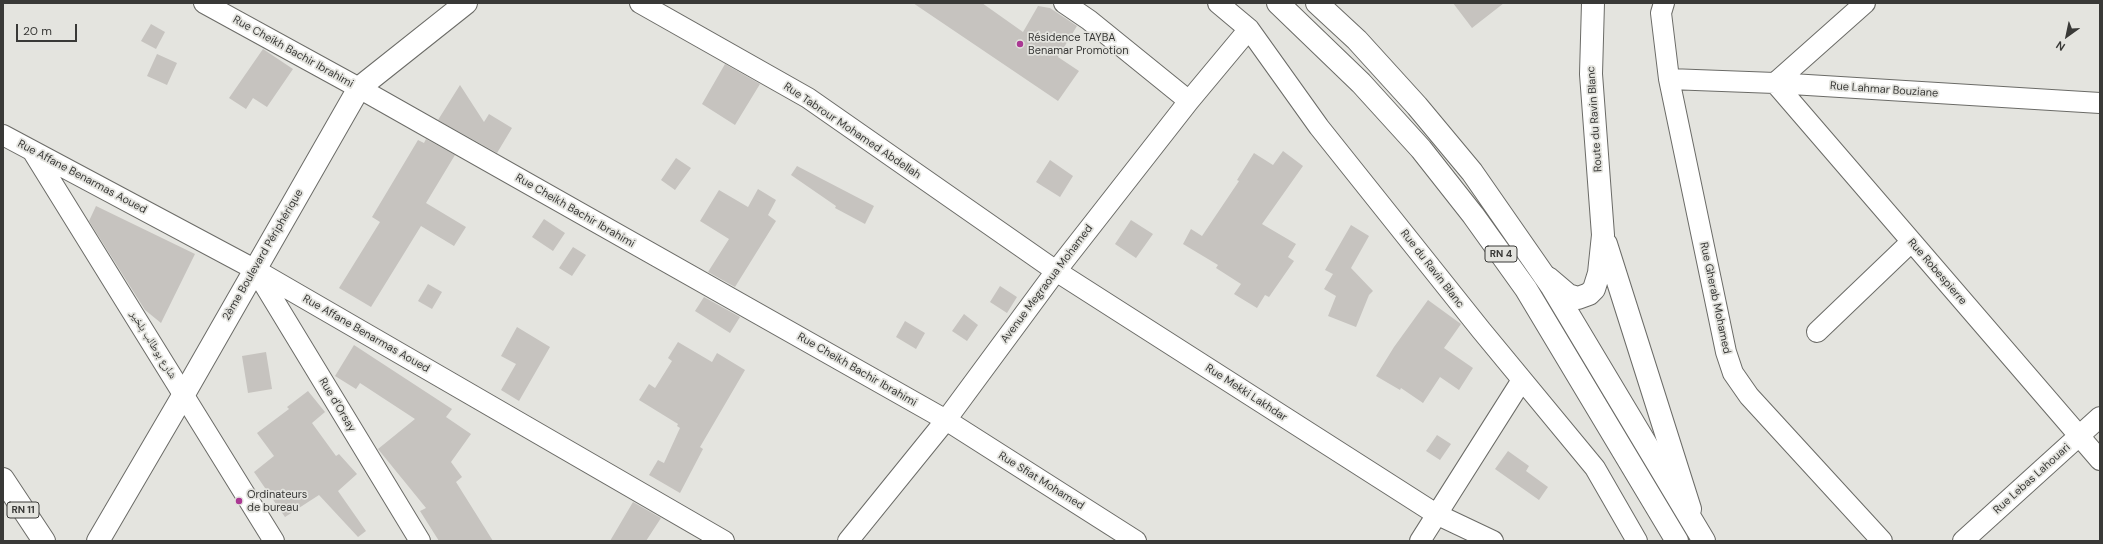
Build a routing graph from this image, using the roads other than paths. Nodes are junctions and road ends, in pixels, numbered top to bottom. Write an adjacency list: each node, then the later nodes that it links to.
1 (204, 3): 14 (street, Rue Cheikh Bachir Ibrahimi)
2 (466, 3): 14 (main road, 2ème Boulevard Périphérique)
3 (640, 3): 22 (street, Rue Tabrour Mohamed Abdellah)
4 (1064, 3): 15 (street)
5 (1218, 3): 11 (street, Rue du Ravin Blanc)
6 (1278, 3): 44 (main road, RN 4)
7 (1317, 3): 23 (main road, RN 4)
8 (1593, 3): 19 (main road, Route du Ravin Blanc)
9 (1664, 3): 12 (street, Rue Gherab Mohamed)
10 (1865, 3): 13 (street)
11 (1249, 30): 15 (street, Avenue Megraoua Mohamed); 25 (street, Rue du Ravin Blanc)
12 (1669, 79): 13 (street, Rue Lahmar Bouziane); 45 (street, Rue Gherab Mohamed)
13 (1775, 83): 16 (street, Rue Lahmar Bouziane); 20 (street, Rue Robespierre)
14 (359, 88): 21 (main road, 2ème Boulevard Périphérique); 28 (street, Rue Cheikh Bachir Ibrahimi)
15 (1189, 101): 22 (street, Avenue Megraoua Mohamed)
16 (2100, 103)
17 (3, 135): 18 (street, Rue Affane Benarmas Aoued)
18 (32, 150): 21 (street, Rue Affane Benarmas Aoued); 26 (street, شارع بوطالب بلخير)
19 (1603, 235): 23 (main road); 33 (main road)
20 (1911, 242): 24 (street); 29 (street, Rue Robespierre)
21 (254, 269): 26 (main road, 2ème Boulevard Périphérique); 37 (street, Rue d'Orsay); 38 (street, Rue Affane Benarmas Aoued)
22 (1056, 271): 28 (street, Avenue Megraoua Mohamed); 32 (street, Rue Mekki Lakhdar)
23 (1542, 271): 33 (main road, RN 4)
24 (1817, 332)
25 (1522, 380): 32 (street); 43 (street, Rue du Ravin Blanc)
26 (184, 394): 35 (main road, 2ème Boulevard Périphérique); 36 (street, شارع بوطالب بلخير)
27 (2100, 417): 29 (street, Rue Lebas Lahouari)
28 (946, 420): 39 (street, Avenue Megraoua Mohamed); 40 (street, Rue Sfiat Mohamed)
29 (2079, 436): 30 (street, Rue Robespierre); 46 (street, Rue Lebas Lahouari)
30 (2100, 460)
31 (3, 479): 34 (main road, RN 11)
32 (1436, 514): 41 (street); 42 (street, Rue Mekki Lakhdar)
33 (1700, 534)
34 (44, 541)
35 (98, 541)
36 (274, 541)
37 (420, 541)
38 (724, 541)
39 (848, 541)
40 (1136, 541)
41 (1420, 541)
42 (1493, 541)
43 (1637, 541)
44 (1677, 541)
45 (1882, 541)
46 (1963, 541)

